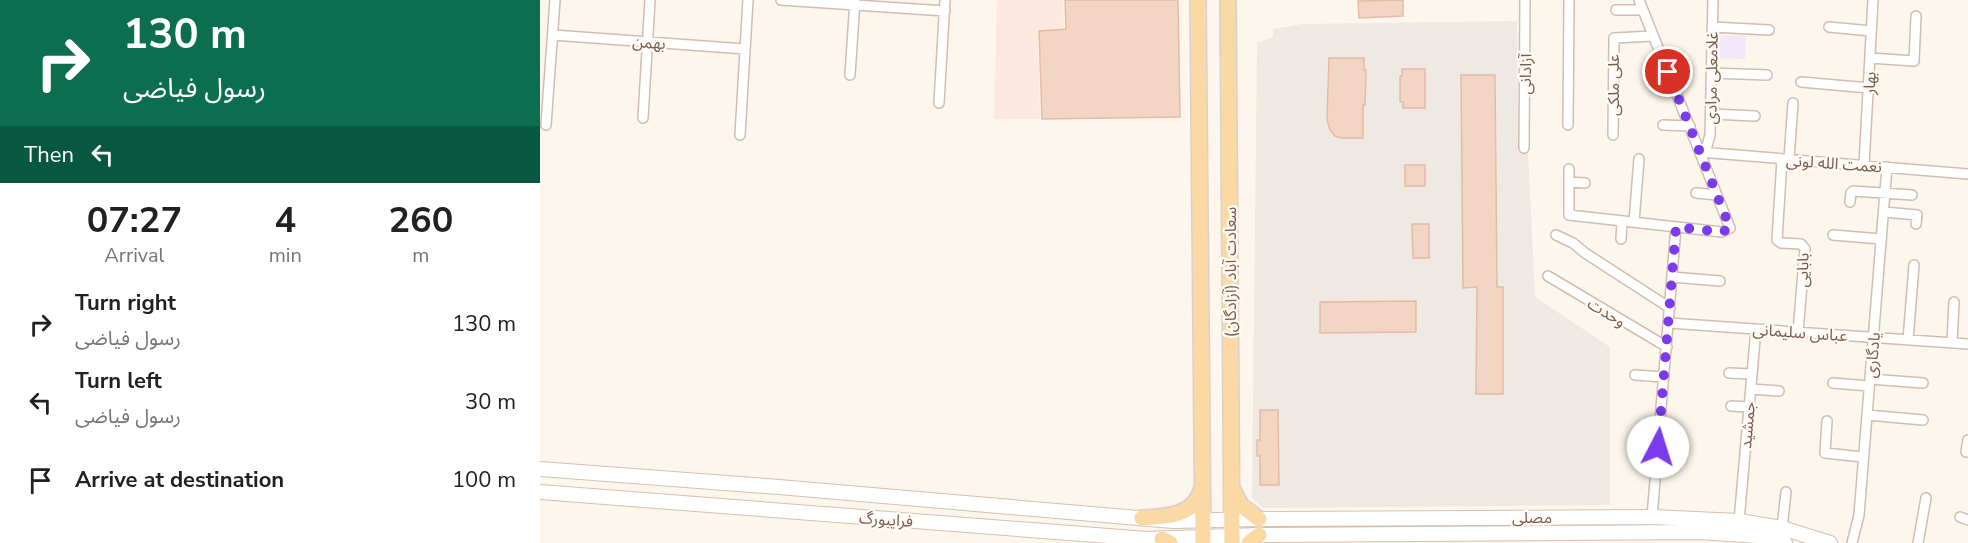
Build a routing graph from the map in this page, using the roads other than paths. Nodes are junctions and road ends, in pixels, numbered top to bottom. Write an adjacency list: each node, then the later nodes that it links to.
1 (555, 0): 22 (street)
2 (650, 0): 24 (street)
3 (748, 0): 25 (street)
4 (781, 0): 13 (street)
5 (945, 0): 16 (street)
6 (1198, 0): 101 (main road, سعادت آباد (آزادگان))
7 (1230, 0): 102 (main road, سعادت آباد (آزادگان))
8 (1526, 0): 43 (street, آزادانی)
9 (1569, 0): 38 (street)
10 (1639, 0): 15 (street)
11 (1713, 0): 18 (street, غلامعلی مرادی)
12 (1873, 0): 21 (street, بهار)
13 (855, 4): 16 (street); 28 (street)
14 (1616, 10): 15 (street)
15 (1642, 10): 23 (street)
16 (945, 11): 32 (street)
17 (1916, 16): 26 (street)
18 (1712, 27): 20 (street); 27 (street, غلامعلی مرادی)
19 (1829, 27): 21 (street)
20 (1769, 30)
21 (1871, 31): 26 (street, بهار)
22 (552, 35): 24 (street, بهمن); 37 (street)
23 (1653, 36): 40 (street); 42 (street, علی ملکی)
24 (647, 42): 25 (street, بهمن); 36 (street)
25 (746, 49): 41 (street)
26 (1870, 58): 31 (street, بهار)
27 (1712, 73): 29 (street); 34 (street, غلامعلی مرادی)
28 (850, 75)
29 (1767, 75)
30 (1801, 82): 31 (street)
31 (1869, 88): 47 (street, بهار)
32 (939, 103)
33 (1793, 103): 46 (street)
34 (1711, 114): 35 (street); 44 (street, غلامعلی مرادی)
35 (1755, 116)
36 (643, 118)
37 (546, 125)
38 (1568, 125)
39 (1663, 126): 40 (street)
40 (1690, 126): 44 (street)
41 (740, 135)
42 (1613, 135)
43 (1524, 148)
44 (1700, 152): 46 (street, نعمت الله لونی); 55 (street)
45 (1639, 159): 60 (street)
46 (1785, 159): 47 (street, نعمت الله لونی); 75 (street, بابایی)
47 (1864, 165): 48 (street, نعمت الله لونی)
48 (1887, 167): 50 (street, نعمت الله لونی); 54 (street, یادگاری)
49 (1569, 169): 51 (street)
50 (1968, 174)
51 (1569, 182): 52 (street); 59 (street)
52 (1585, 183)
53 (1696, 193): 55 (street)
54 (1885, 193): 56 (street); 57 (street); 58 (street, یادگاری)
55 (1717, 195): 62 (street)
56 (1912, 195)
57 (1850, 202)
58 (1884, 212): 61 (street); 66 (street, یادگاری)
59 (1622, 221): 60 (street); 65 (street)
60 (1634, 222): 62 (street)
61 (1916, 224)
62 (1676, 227): 69 (street)
63 (1556, 235): 72 (street)
64 (1833, 235): 66 (street)
65 (1621, 239)
66 (1881, 239): 76 (street, یادگاری)
67 (1914, 265): 77 (street)
68 (1548, 276): 80 (street, وحدت)
69 (1672, 277): 70 (street); 72 (street)
70 (1720, 281)
71 (1954, 302): 78 (street)
72 (1670, 308): 73 (street)
73 (1669, 323): 74 (street, عباس سلیمانی); 80 (street)
74 (1756, 329): 75 (street, عباس سلیمانی); 82 (street, جمشید)
75 (1798, 332): 76 (street, عباس سلیمانی)
76 (1873, 337): 77 (street, عباس سلیمانی); 85 (street, یادگاری)
77 (1908, 340): 78 (street, عباس سلیمانی)
78 (1952, 343): 79 (street, عباس سلیمانی)
79 (1968, 344)
80 (1667, 347): 84 (street)
81 (1729, 373): 82 (street)
82 (1752, 374): 88 (street, جمشید)
83 (1635, 375): 84 (street)
84 (1664, 377): 108 (street)
85 (1869, 382): 86 (street); 87 (street); 92 (street, یادگاری)
86 (1833, 383)
87 (1923, 383)
88 (1751, 389): 89 (street); 91 (street, جمشید)
89 (1779, 391)
90 (1731, 406): 91 (street)
91 (1749, 407): 114 (street, جمشید)
92 (1867, 415): 93 (street); 97 (street, یادگاری)
93 (1923, 420)
94 (1827, 422): 97 (street)
95 (1968, 440): 96 (street)
96 (1968, 453)
97 (1863, 457): 126 (street, یادگاری)
98 (540, 469): 99 (main road, فرایبورگ)
99 (637, 477): 100 (main road, فرایبورگ); 105 (main road)
100 (675, 480): 107 (main road); 110 (main road, فرایبورگ)
101 (1203, 482): 110 (main road); 113 (main road, سعادت آباد (آزادگان))
102 (1231, 484): 111 (main road); 112 (main road, سعادت آباد (آزادگان))
103 (540, 492): 105 (main road, فرایبورگ)
104 (1786, 492): 115 (street)
105 (636, 498): 107 (main road, فرایبورگ)
106 (1926, 498): 127 (street)
107 (671, 502): 123 (main road, فرایبورگ)
108 (1652, 516): 109 (main road, مصلی); 114 (main road, مصلی)
109 (1447, 518): 111 (main road, مصلی); 116 (main road)
110 (1142, 519): 113 (main road, فرایبورگ)
111 (1259, 519): 112 (main road, مصلی)
112 (1232, 520): 113 (main road, فرایبورگ); 118 (main road, سعادت آباد (آزادگان))
113 (1203, 521): 122 (main road, سعادت آباد (آزادگان))
114 (1738, 521): 115 (main road, مصلی)
115 (1782, 528): 125 (main road, مصلی)
116 (1447, 534): 117 (main road, مصلی); 121 (main road, مصلی)
117 (1514, 538): 124 (main road, مصلی)
118 (1232, 539): 119 (main road, مصلی); 122 (main road, فرایبورگ)
119 (1254, 539): 120 (main road, مصلی)
120 (1343, 539): 121 (main road, مصلی)
121 (1429, 539)
122 (1203, 540): 123 (main road, فرایبورگ)
123 (1166, 541)
124 (1785, 543)
125 (1830, 543)
126 (1852, 543)
127 (1918, 543)

